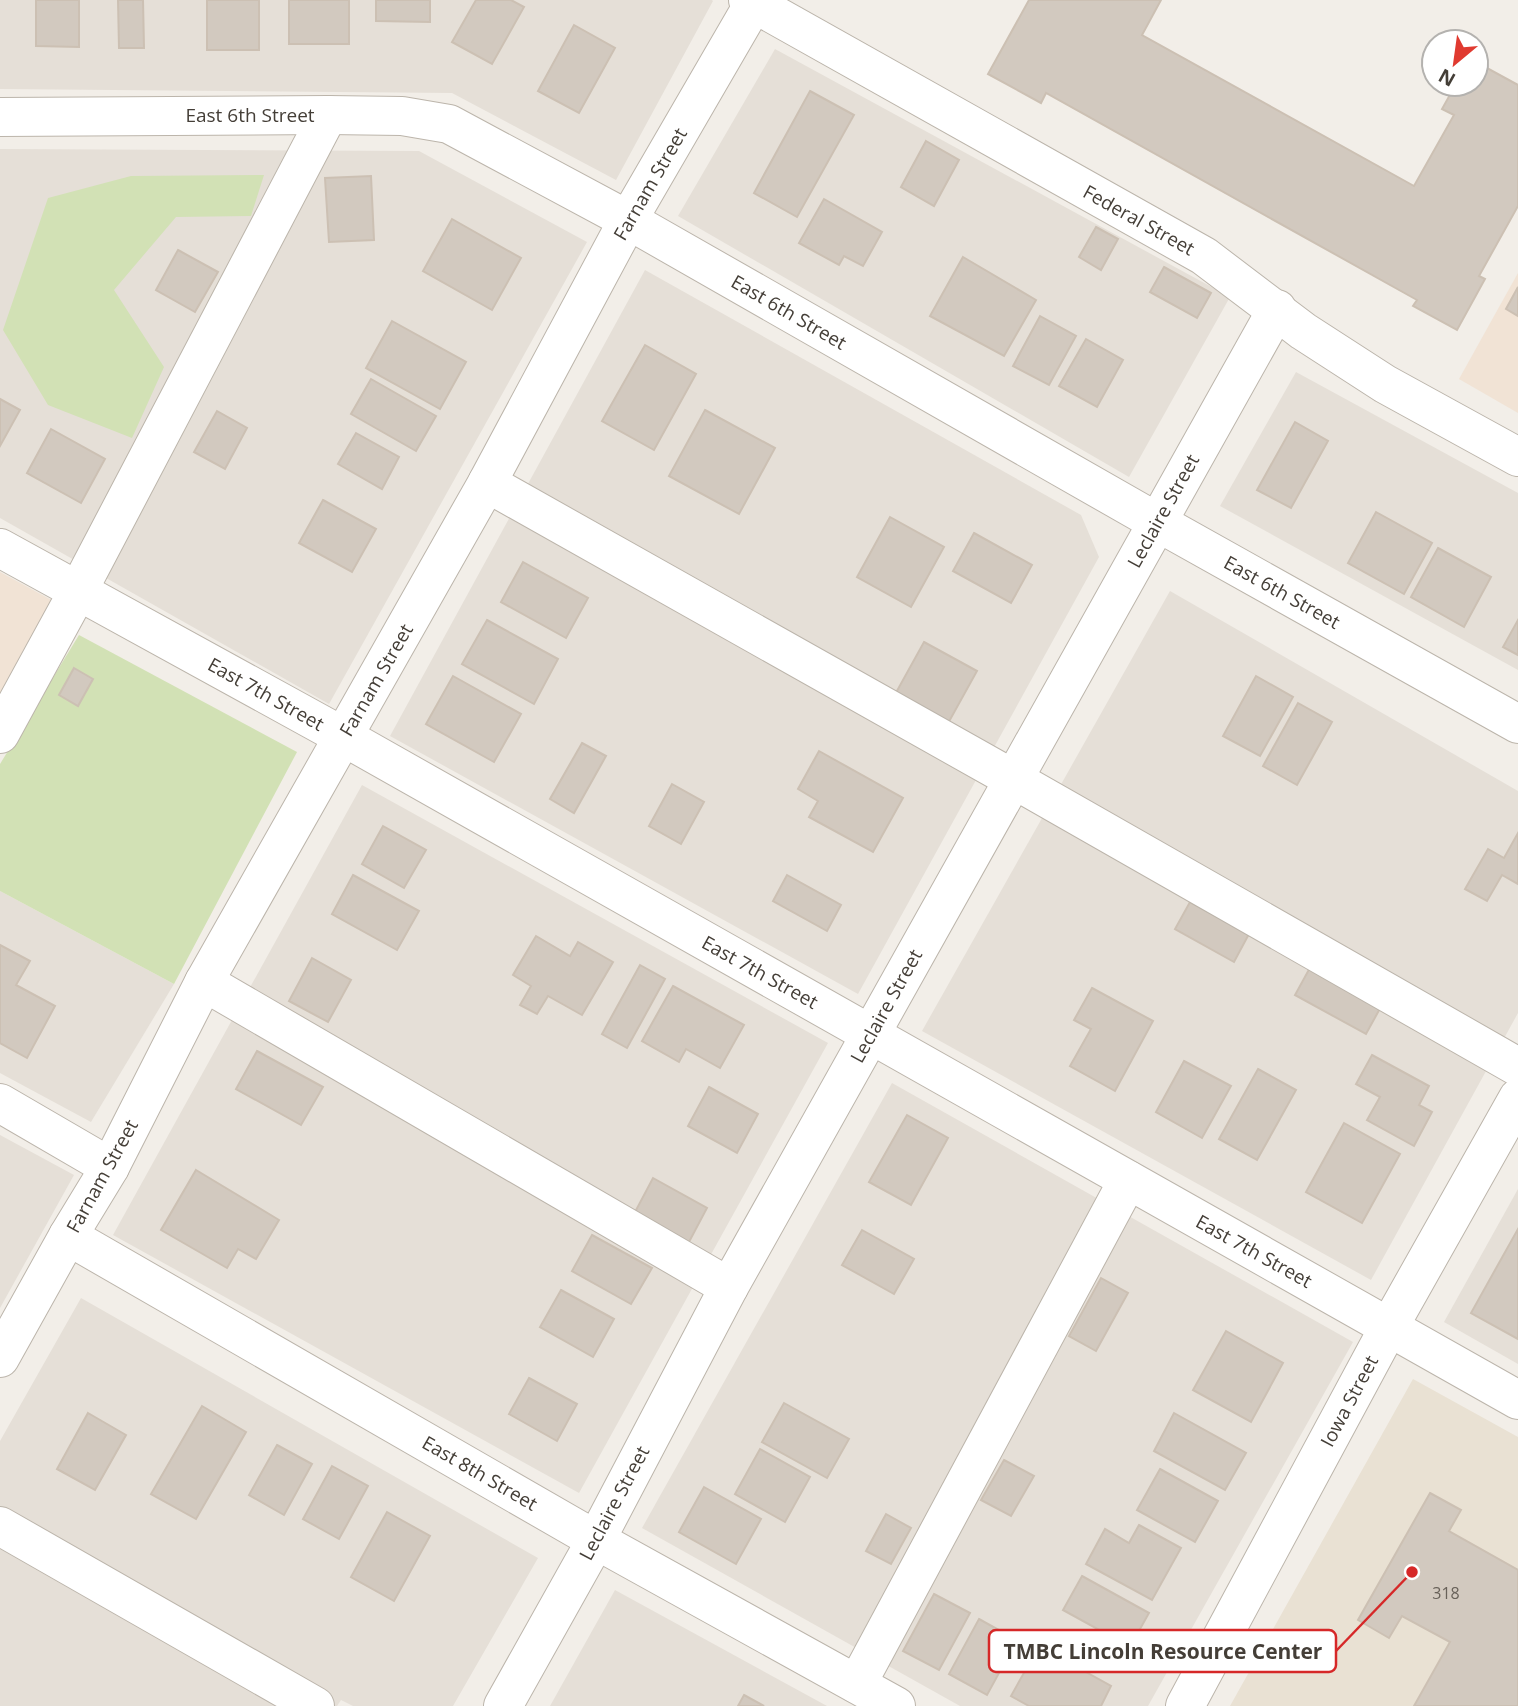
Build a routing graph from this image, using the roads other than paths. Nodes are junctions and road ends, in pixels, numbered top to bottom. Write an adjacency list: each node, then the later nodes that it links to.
1 (751, 2): 4 (street, Farnam Street); 5 (street, Federal Street)
2 (328, 115): 3 (street, East 6th Street); 4 (street, East 6th Street); 10 (street)
3 (0, 117)
4 (628, 220): 7 (street, Farnam Street); 8 (street, East 6th Street)
5 (1277, 309): 6 (street, Federal Street); 8 (street, Leclaire Street)
6 (1518, 457)
7 (487, 483): 13 (street, Farnam Street); 14 (street)
8 (1157, 522): 11 (street, East 6th Street); 14 (street, Leclaire Street)
9 (0, 548): 10 (street, East 7th Street)
10 (78, 591): 12 (street); 13 (street, East 7th Street)
11 (1518, 724)
12 (0, 734)
13 (344, 737): 15 (street, Farnam Street); 16 (street, East 7th Street)
14 (1013, 779): 16 (street, Leclaire Street); 17 (street)
15 (204, 982): 20 (street, Farnam Street); 23 (street)
16 (870, 1034): 21 (street, East 7th Street); 23 (street, Leclaire Street)
17 (1518, 1067)
18 (1518, 1098): 24 (street, Iowa Street)
19 (0, 1103): 20 (street)
20 (110, 1167): 22 (street, Farnam Street)
21 (1128, 1180): 24 (street, East 7th Street); 29 (street)
22 (68, 1236): 25 (street, Farnam Street); 28 (street, East 8th Street)
23 (729, 1286): 28 (street, Leclaire Street)
24 (1389, 1327): 26 (street, East 7th Street); 33 (street, Iowa Street)
25 (0, 1358)
26 (1518, 1400)
27 (0, 1526): 30 (street)
28 (596, 1540): 29 (street, East 8th Street); 31 (street, Leclaire Street)
29 (857, 1684): 32 (street, East 8th Street)
30 (315, 1706)
31 (503, 1706)
32 (896, 1706)
33 (1185, 1706)

